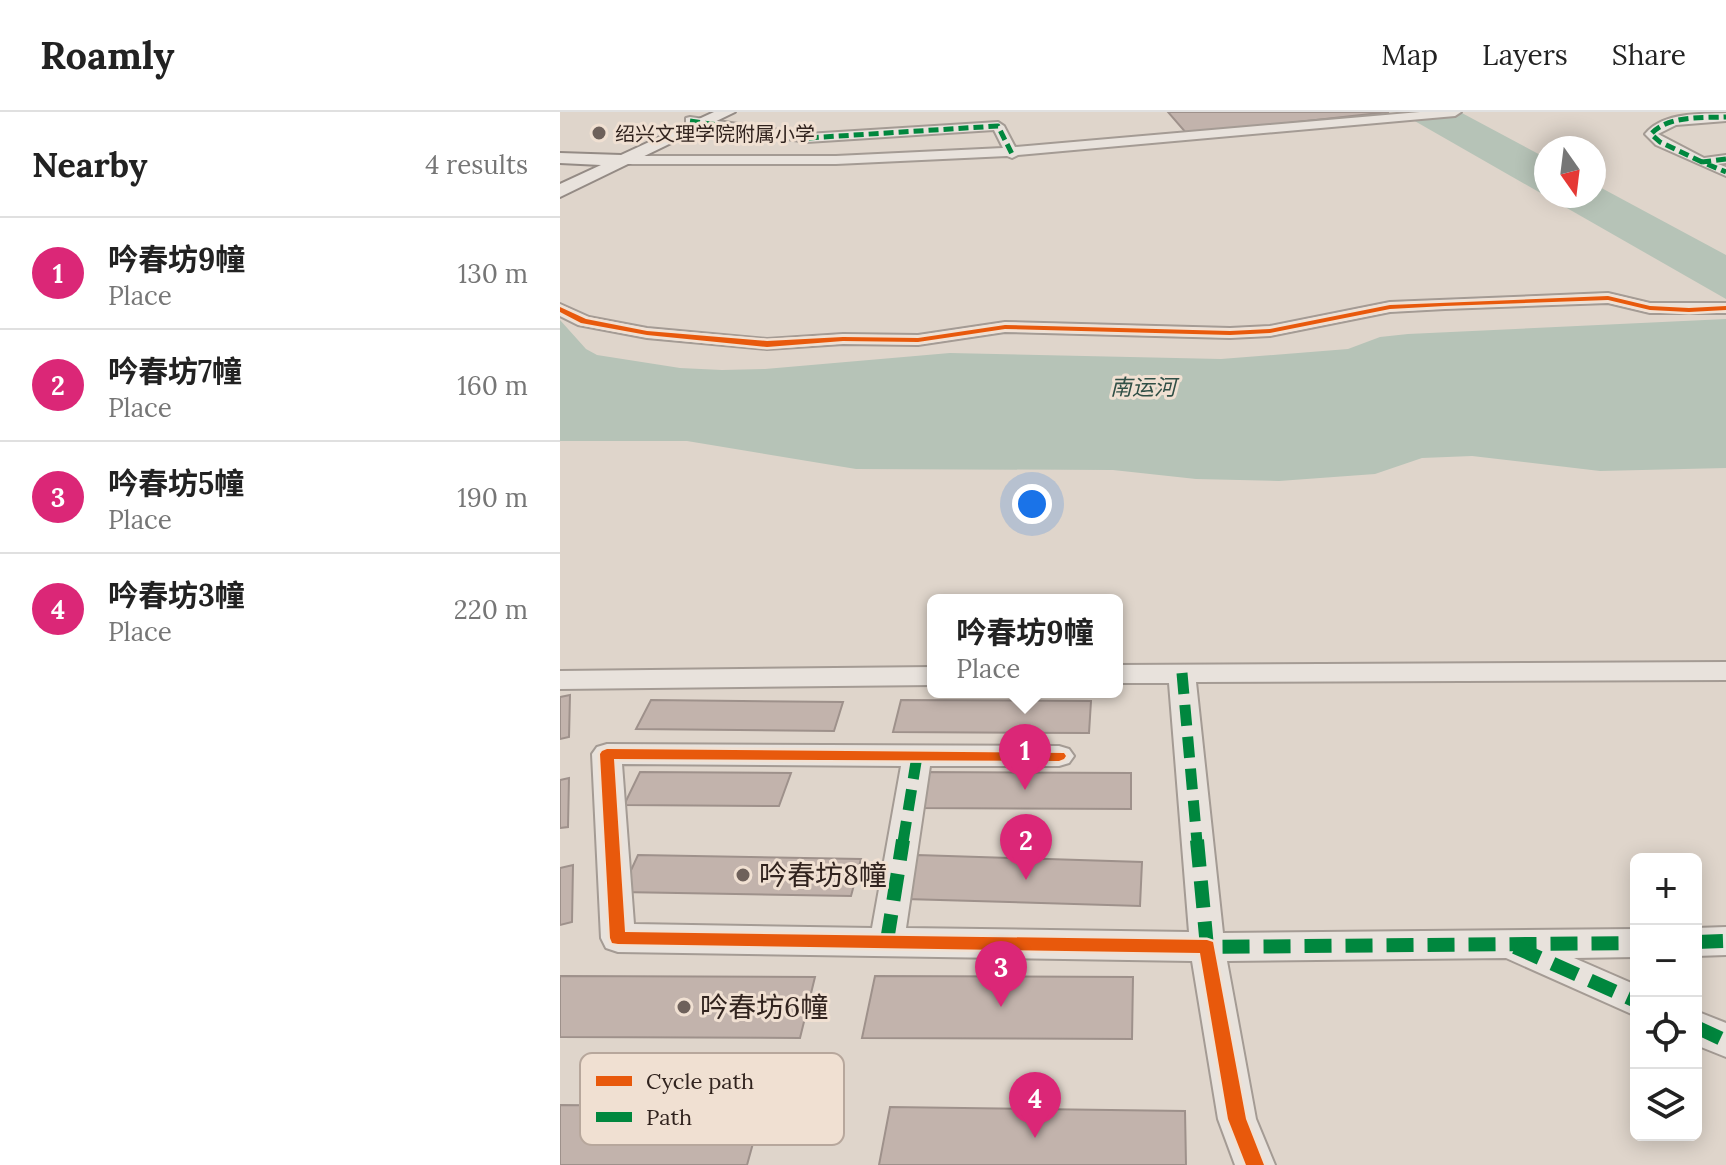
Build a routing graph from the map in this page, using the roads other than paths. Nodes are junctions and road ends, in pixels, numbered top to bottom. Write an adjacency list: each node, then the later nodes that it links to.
1 (727, 112): 4 (main road)
2 (1455, 112): 5 (street)
3 (1726, 117): 9 (street)
4 (701, 119): 5 (street); 8 (main road)
5 (1012, 154): 8 (street)
6 (560, 158): 8 (main road)
7 (1726, 159): 9 (street)
8 (619, 160): 11 (main road); 12 (main road)
9 (1702, 162): 10 (street)
10 (1726, 172)
11 (560, 181)
12 (560, 191)
13 (1726, 308): 14 (street)
14 (560, 309)
15 (1726, 671): 16 (street)
16 (1182, 673): 17 (street); 27 (street)
17 (1123, 674)
18 (927, 676): 19 (street)
19 (560, 680)
20 (917, 756): 21 (street); 22 (street); 22 (street)
21 (1059, 756)
22 (887, 941): 27 (street)
23 (1726, 941): 24 (street)
24 (1702, 942)
25 (1630, 943): 26 (street)
26 (1511, 945): 27 (street); 28 (street)
27 (1207, 947): 31 (street)
28 (1630, 998)
29 (1702, 1030): 30 (street)
30 (1726, 1041)
31 (1255, 1165)

